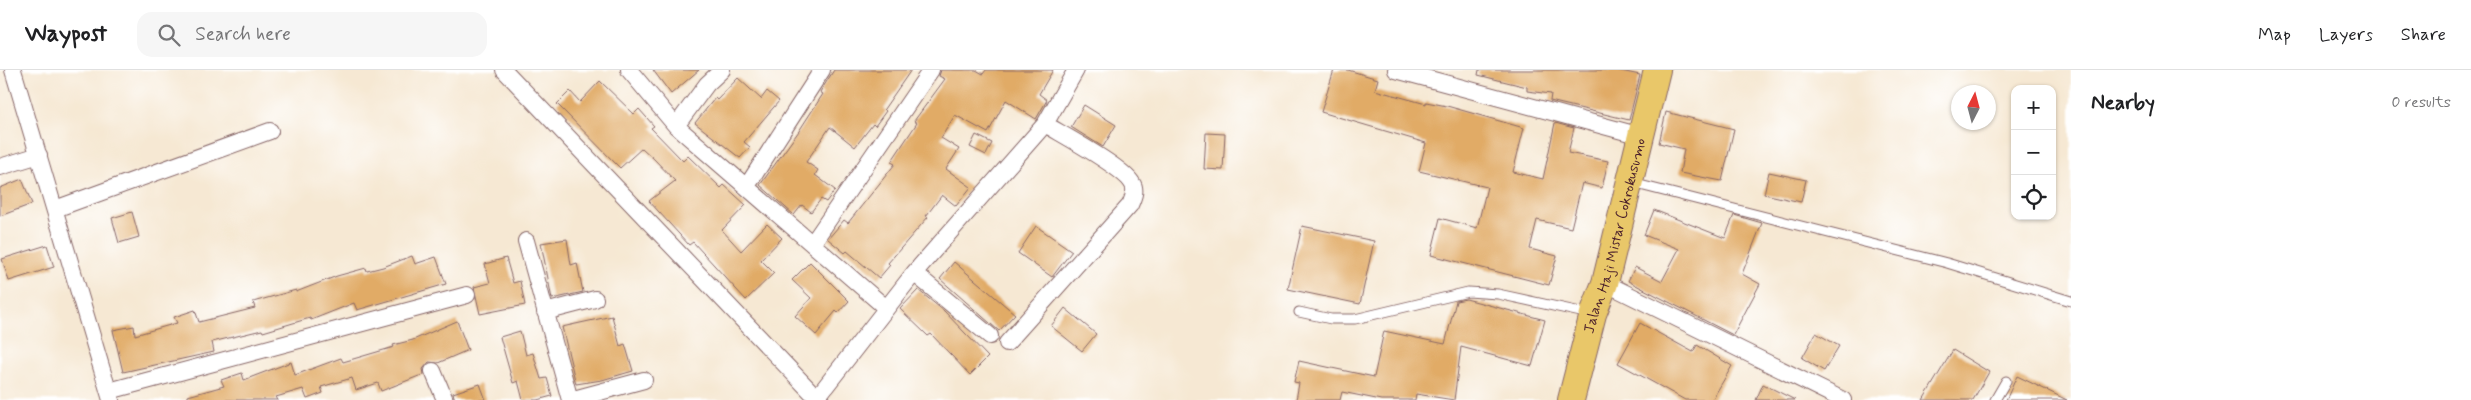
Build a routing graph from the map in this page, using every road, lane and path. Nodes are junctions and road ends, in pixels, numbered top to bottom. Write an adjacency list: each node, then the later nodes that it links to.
1 (13, 70): 14 (street)
2 (504, 70): 36 (street)
3 (629, 70): 11 (street)
4 (722, 70): 11 (street)
5 (822, 70): 17 (street)
6 (931, 70): 20 (street)
7 (1076, 70): 10 (street)
8 (1396, 70): 13 (street)
9 (1657, 70): 13 (main road, Jalan Haji Mistar Cokrokusumo)
10 (1045, 124): 21 (street); 31 (street)
11 (676, 126): 17 (street)
12 (270, 131): 18 (street)
13 (1640, 136): 16 (main road, Jalan Haji Mistar Cokrokusumo)
14 (39, 155): 15 (street); 18 (street)
15 (0, 167)
16 (1630, 182): 22 (main road, Jalan Haji Mistar Cokrokusumo); 25 (lane)
17 (746, 186): 20 (street)
18 (55, 209): 35 (street)
19 (526, 241): 27 (street)
20 (812, 244): 26 (street)
21 (914, 273): 26 (street); 30 (street)
22 (1605, 282): 29 (main road, Jalan Haji Mistar Cokrokusumo); 40 (street)
23 (467, 295): 35 (street)
24 (595, 299): 27 (street)
25 (2071, 301)
26 (886, 308): 36 (street)
27 (545, 312): 38 (street)
28 (1299, 312): 29 (lane)
29 (1593, 314): 39 (main road, Jalan Haji Mistar Cokrokusumo)
30 (990, 336)
31 (1007, 343)
32 (433, 371): 37 (street)
33 (644, 380): 38 (street)
34 (2006, 381): 41 (lane)
35 (110, 396)
36 (816, 399)
37 (445, 400)
38 (570, 400)
39 (1570, 400)
40 (1843, 400)
41 (1995, 400)

